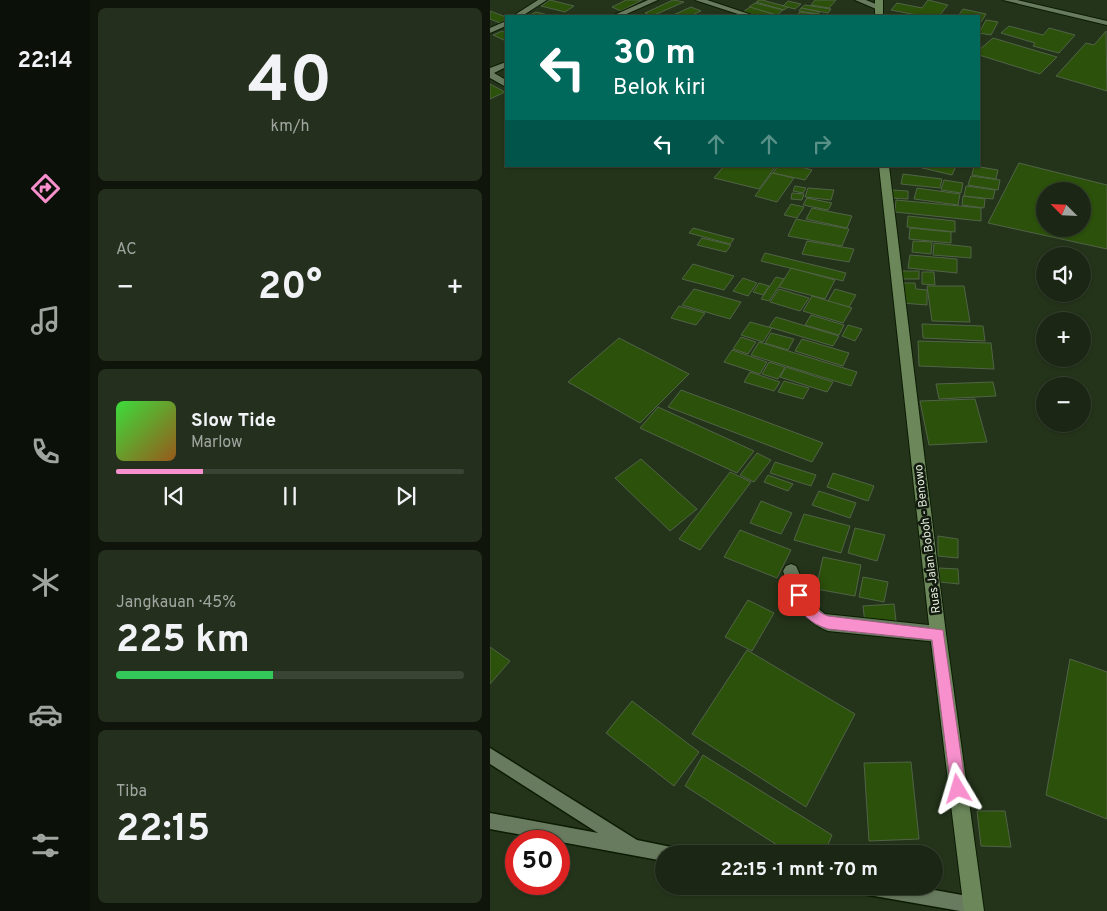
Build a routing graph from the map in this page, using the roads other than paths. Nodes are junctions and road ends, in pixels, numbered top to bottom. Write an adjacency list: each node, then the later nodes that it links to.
1 (543, 0): 7 (street)
2 (654, 0): 8 (street)
3 (699, 0): 9 (street)
4 (859, 0): 6 (street)
5 (1007, 0): 10 (street)
6 (879, 3)
7 (519, 15)
8 (618, 15)
9 (749, 15)
10 (1107, 23)
11 (505, 24): 12 (street)
12 (490, 31)
13 (505, 65): 14 (street)
14 (490, 73): 15 (street)
15 (505, 83)
16 (884, 167): 18 (main road, Ruas Jalan Boboh - Benowo)
17 (791, 571): 18 (street)
18 (938, 634): 24 (main road, Ruas Jalan Boboh - Benowo)
19 (490, 755): 21 (lane)
20 (490, 821): 21 (lane)
21 (636, 848): 22 (lane)
22 (655, 851)
23 (908, 895): 24 (lane)
24 (974, 908)

